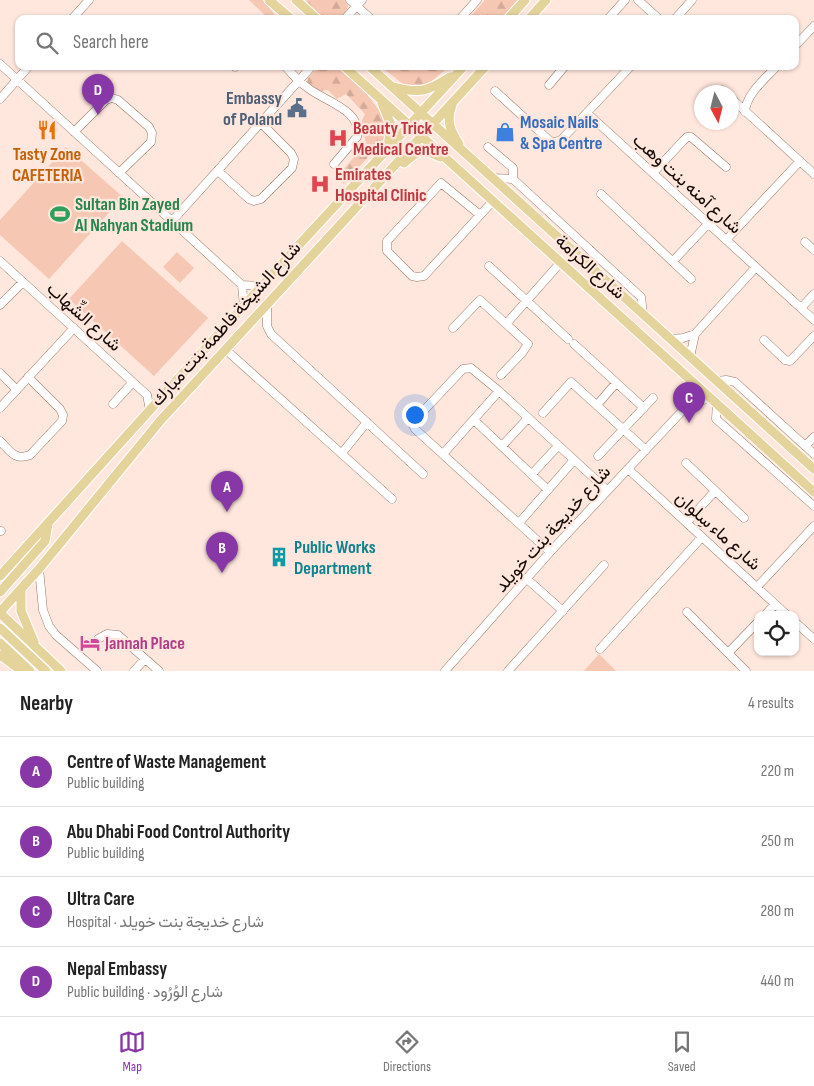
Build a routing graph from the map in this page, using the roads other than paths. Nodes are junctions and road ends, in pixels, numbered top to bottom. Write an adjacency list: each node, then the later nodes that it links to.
1 (89, 0): 11 (street)
2 (270, 0): 12 (main road)
3 (296, 0): 13 (main road)
4 (477, 0): 16 (street)
5 (525, 0): 17 (main road)
6 (546, 0): 18 (main road)
7 (625, 0): 19 (street)
8 (638, 0): 20 (street)
9 (692, 0): 21 (street)
10 (356, 2): 14 (street); 15 (street)
11 (76, 15)
12 (286, 15)
13 (313, 15)
14 (348, 15)
15 (367, 15)
16 (464, 15)
17 (512, 15)
18 (533, 15)
19 (612, 15)
20 (655, 15)
21 (679, 15)
22 (814, 26): 23 (street)
23 (799, 42)
24 (0, 64): 36 (street)
25 (26, 70): 36 (street)
26 (289, 70): 37 (street)
27 (309, 70): 37 (street)
28 (348, 70): 41 (main road, شارع الكرامة)
29 (374, 70): 39 (main road, شارع الكرامة)
30 (459, 70): 39 (main road)
31 (460, 70): 46 (main road, شارع الشيخة فاطمة بنت مبارك)
32 (482, 70): 43 (main road, شارع الشيخة فاطمة بنت مبارك)
33 (562, 70): 38 (street)
34 (627, 70): 47 (street)
35 (773, 70): 45 (street)
36 (17, 80): 42 (street); 51 (street)
37 (300, 81): 48 (street); 58 (street)
38 (549, 85)
39 (391, 87): 46 (main road, شارع الكرامة)
40 (495, 91): 47 (street)
41 (380, 98): 50 (main road, شارع الكرامة); 54 (main road)
42 (0, 99)
43 (453, 102): 49 (main road, شارع الشيخة فاطمة بنت مبارك); 55 (main road)
44 (739, 106): 45 (street)
45 (745, 112): 57 (street)
46 (421, 113): 49 (main road, شارع الكرامة); 50 (main road, شارع الشيخة فاطمة بنت مبارك)
47 (587, 113): 63 (street, شارع آمنه بنت وهب)
48 (261, 123): 61 (street); 61 (street)
49 (433, 124): 52 (main road, شارع الشيخة فاطمة بنت مبارك); 55 (main road, شارع الكرامة)
50 (410, 125): 52 (main road, شارع الكرامة); 54 (main road, شارع الشيخة فاطمة بنت مبارك)
51 (74, 132): 62 (street); 62 (street)
52 (421, 136): 56 (main road, شارع الكرامة); 60 (main road, شارع الشيخة فاطمة بنت مبارك)
53 (488, 147): 66 (street)
54 (387, 150): 83 (main road, شارع الشيخة فاطمة بنت مبارك)
55 (465, 155): 65 (main road, شارع الكرامة)
56 (448, 160): 60 (main road); 68 (main road, شارع الكرامة)
57 (800, 161): 64 (street); 72 (street)
58 (334, 164)
59 (726, 167): 63 (street)
60 (392, 169): 86 (main road, شارع الشيخة فاطمة بنت مبارك)
61 (218, 171): 70 (street)
62 (119, 173): 70 (street)
63 (652, 173): 71 (street, شارع آمنه بنت وهب)
64 (814, 174)
65 (492, 178): 66 (street); 90 (main road, شارع الكرامة)
66 (513, 179): 90 (street)
67 (601, 194): 76 (street)
68 (493, 201): 69 (street); 77 (main road, شارع الكرامة)
69 (480, 215): 69 (street)
70 (172, 221): 82 (street)
71 (708, 224): 72 (street, شارع آمنه بنت وهب); 76 (street)
72 (726, 240): 79 (street, شارع آمنه بنت وهب)
73 (805, 242): 74 (street)
74 (814, 250)
75 (0, 261): 81 (street, شارع الشِّهاب)
76 (673, 261): 80 (street)
77 (561, 262): 85 (street); 104 (main road, شارع الكرامة)
78 (488, 266): 85 (street)
79 (756, 267): 89 (street, شارع آمنه بنت وهب); 95 (street)
80 (691, 279)
81 (23, 282): 87 (street); 93 (street, شارع الشِّهاب)
82 (242, 285): 83 (street); 88 (street)
83 (262, 286): 88 (main road, شارع الشيخة فاطمة بنت مبارك)
84 (814, 294): 89 (street)
85 (527, 300): 92 (street); 107 (street)
86 (267, 304): 99 (main road, شارع الشيخة فاطمة بنت مبارك); 123 (street)
87 (0, 305)
88 (244, 306): 111 (main road, شارع الشيخة فاطمة بنت مبارك)
89 (801, 308): 91 (street, شارع آمنه بنت وهب)
90 (642, 314): 97 (main road, شارع الكرامة)
91 (814, 320)
92 (506, 324): 94 (street); 102 (street)
93 (74, 328): 103 (street); 106 (street, شارع الشِّهاب)
94 (453, 328)
95 (695, 334): 97 (street); 100 (street)
96 (814, 336): 98 (street)
97 (671, 339): 100 (main road, شارع الكرامة)
98 (764, 340)
99 (225, 349): 131 (street); 155 (main road, شارع الشيخة فاطمة بنت مبارك)
100 (690, 357): 105 (main road, شارع الكرامة)
101 (0, 373): 108 (street)
102 (501, 375)
103 (28, 377): 108 (street); 126 (street)
104 (690, 379): 113 (main road, شارع الكرامة); 118 (street)
105 (717, 381): 129 (street); 138 (main road, شارع الكرامة)
106 (133, 382): 110 (street, شارع الشِّهاب); 114 (street)
107 (616, 383): 115 (street); 117 (street)
108 (17, 390): 116 (street)
109 (499, 391): 121 (street); 122 (street); 132 (street)
110 (148, 395): 111 (street); 119 (street)
111 (162, 396): 119 (main road, شارع الشيخة فاطمة بنت مبارك)
112 (653, 398): 117 (street)
113 (713, 400): 118 (street, شارع خديجة بنت خويلد); 144 (main road, شارع الكرامة); 146 (street)
114 (113, 404)
115 (597, 405): 120 (street); 124 (street)
116 (0, 408)
117 (644, 408): 124 (street)
118 (685, 408): 130 (street, شارع خديجة بنت خويلد)
119 (150, 410): 149 (main road, شارع الشيخة فاطمة بنت مبارك)
120 (543, 413)
121 (528, 418): 127 (street); 128 (street)
122 (474, 420): 127 (street); 132 (street)
123 (367, 422): 131 (street); 139 (street)
124 (624, 429): 130 (street); 134 (street)
125 (814, 437): 129 (street)
126 (0, 441)
127 (502, 446): 140 (street)
128 (558, 446): 135 (street); 140 (street)
129 (805, 446): 133 (street)
130 (646, 450): 137 (street, شارع خديجة بنت خويلد)
131 (342, 453): 145 (street)
132 (443, 454): 150 (street)
133 (814, 454)
134 (598, 456)
135 (574, 460): 141 (street); 142 (street)
136 (686, 463): 143 (street)
137 (628, 469): 142 (street, شارع خديجة بنت خويلد); 148 (street, شارع ماء سِلوان)
138 (814, 469)
139 (424, 474)
140 (532, 474): 141 (street)
141 (548, 490): 150 (street)
142 (607, 490): 153 (street, شارع خديجة بنت خويلد)
143 (715, 491): 147 (street); 148 (street)
144 (814, 492)
145 (392, 499)
146 (814, 506)
147 (744, 518)
148 (687, 522): 152 (street, شارع ماء سِلوان)
149 (48, 524): 156 (main road, شارع الشيخة فاطمة بنت مبارك); 161 (main road)
150 (519, 524): 153 (street)
151 (814, 526): 159 (street)
152 (702, 537): 159 (street, شارع ماء سِلوان); 175 (street)
153 (550, 552): 158 (street, شارع خديجة بنت خويلد)
154 (604, 565): 163 (street)
155 (39, 569): 160 (main road, شارع الشيخة فاطمة بنت مبارك); 183 (street)
156 (4, 570): 157 (main road, شارع الشيخة فاطمة بنت مبارك)
157 (0, 576)
158 (527, 578): 163 (street); 186 (street, شارع خديجة بنت خويلد)
159 (757, 587): 162 (street, شارع ماء سِلوان)
160 (21, 589): 167 (main road, شارع الشيخة فاطمة بنت مبارك); 174 (main road)
161 (0, 592)
162 (775, 604): 164 (street); 165 (street, شارع ماء سِلوان)
163 (563, 611): 187 (street)
164 (769, 611)
165 (783, 611)
166 (687, 612): 176 (street)
167 (0, 613): 174 (main road)
168 (754, 626): 176 (street)
169 (799, 626): 172 (street)
170 (0, 628): 181 (main road)
171 (98, 639): 178 (street)
172 (814, 639)
173 (0, 643): 180 (main road)
174 (36, 647): 182 (main road)
175 (600, 649)
176 (728, 653): 188 (street)
177 (0, 655): 179 (main road)
178 (145, 659): 184 (street); 185 (street)
179 (22, 671)
180 (30, 671)
181 (46, 671)
182 (61, 671)
183 (97, 671)
184 (134, 671)
185 (159, 671)
186 (445, 671)
187 (508, 671)
188 (746, 671)

